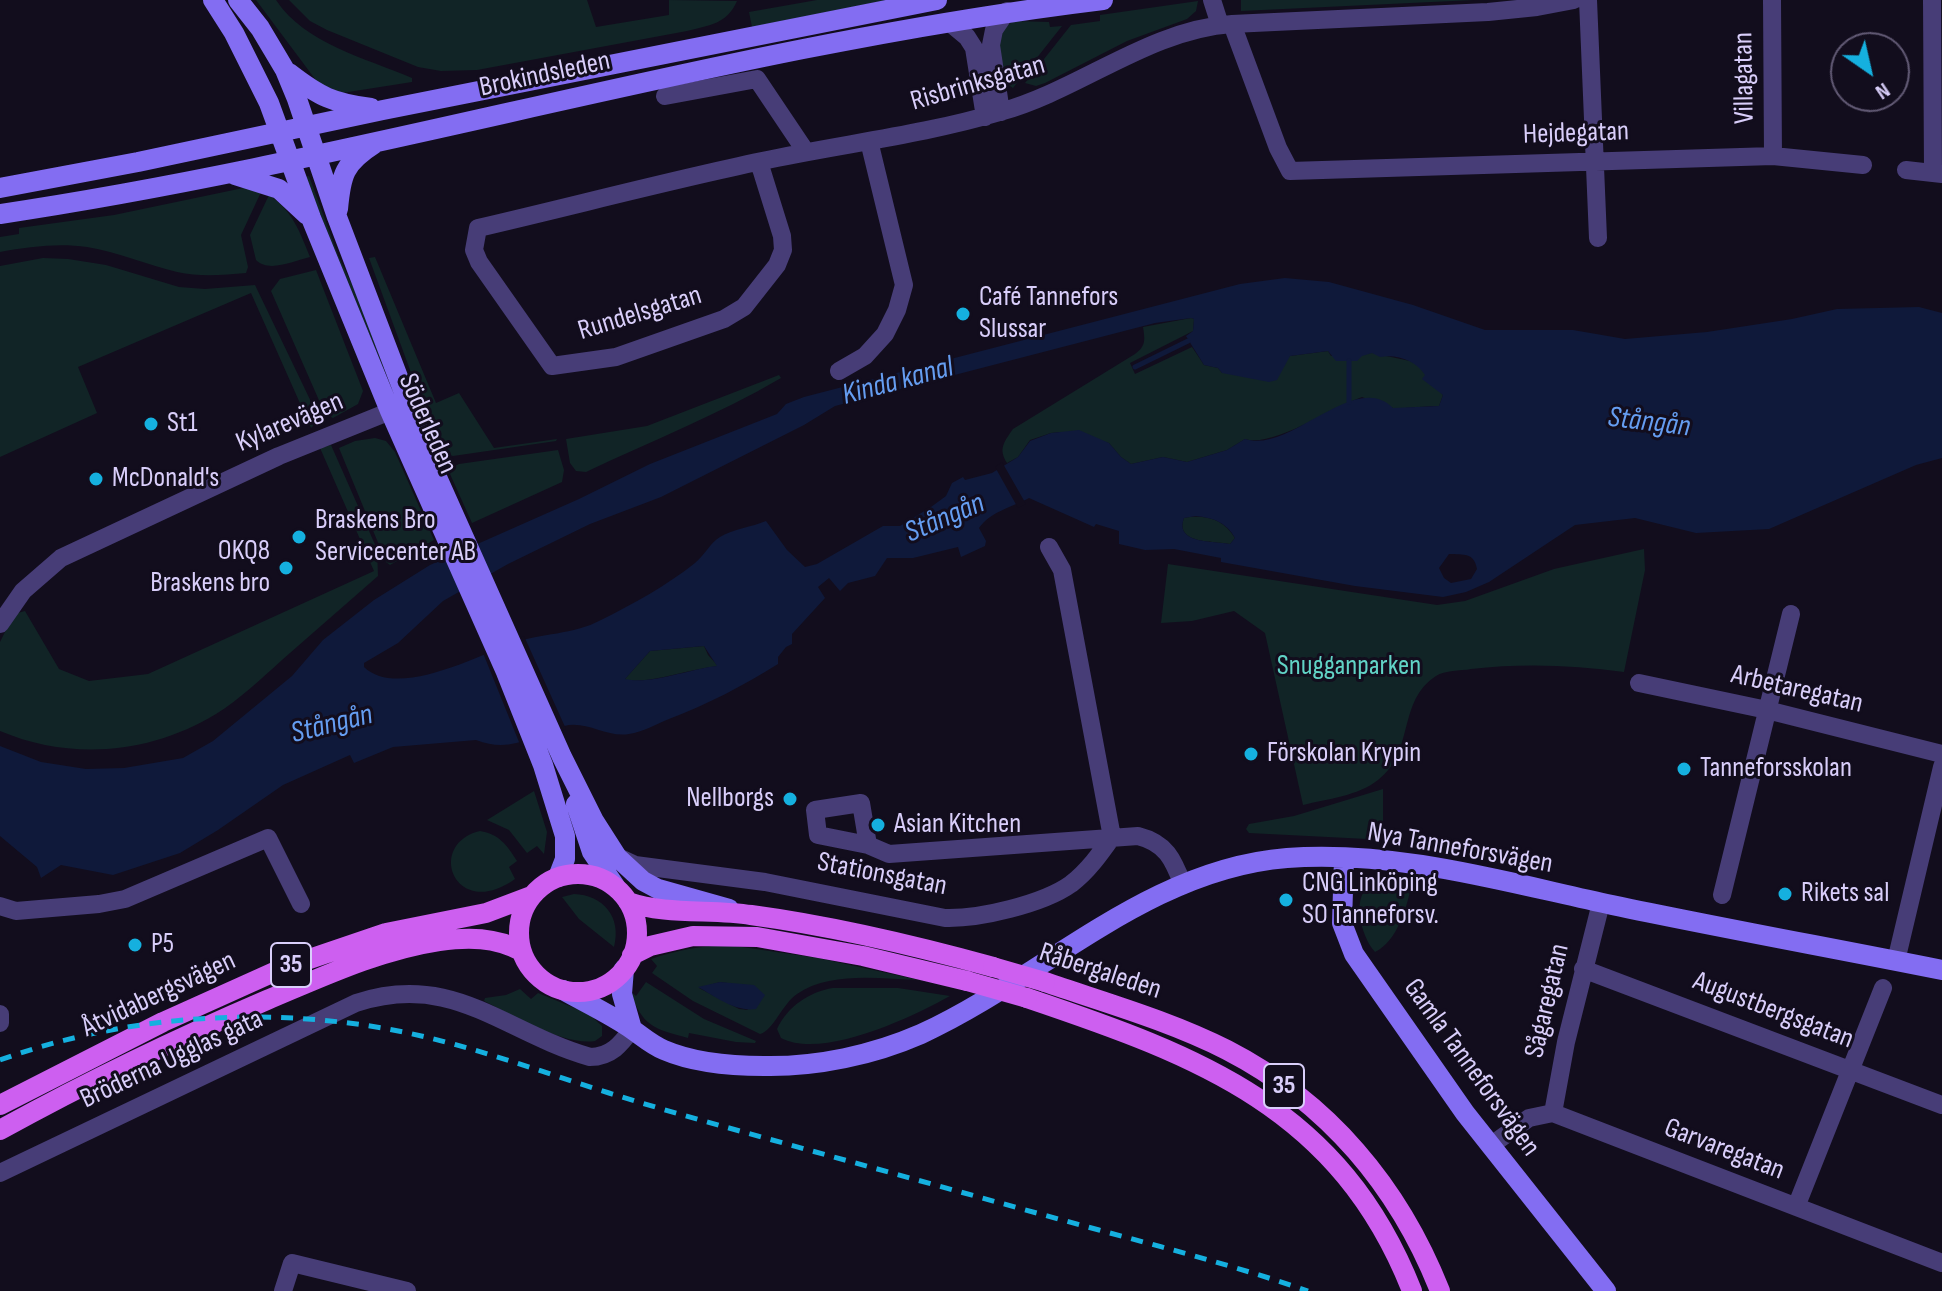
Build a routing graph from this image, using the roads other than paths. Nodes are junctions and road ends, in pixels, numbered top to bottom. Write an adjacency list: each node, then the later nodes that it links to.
1 (213, 0): 18 (main road, Söderleden)
2 (238, 0): 13 (main road, Söderleden)
3 (937, 0): 15 (main road, Brokindsleden)
4 (1103, 0): 10 (main road, Brokindsleden)
5 (1212, 0): 12 (street)
6 (1574, 0): 12 (street, Risbrinksgatan)
7 (1588, 0): 25 (street)
8 (1772, 0): 23 (street, Villagatan)
9 (1932, 0): 29 (street)
10 (1007, 11): 11 (main road, Brokindsleden); 16 (street)
11 (949, 22): 16 (street); 19 (main road, Brokindsleden)
12 (1226, 24): 16 (street, Risbrinksgatan); 25 (street, Hejdegatan)
13 (285, 70): 15 (main road); 17 (main road, Söderleden)
14 (665, 96): 21 (street)
15 (383, 110): 17 (main road, Brokindsleden)
16 (993, 114): 20 (street, Risbrinksgatan)
17 (307, 127): 18 (main road, Brokindsleden); 22 (main road, Söderleden)
18 (280, 133): 24 (main road, Söderleden); 31 (main road, Brokindsleden)
19 (378, 141): 22 (main road, Brokindsleden); 33 (main road)
20 (869, 141): 21 (street, Risbrinksgatan); 36 (street)
21 (806, 152): 26 (street, Rundelsgatan)
22 (316, 154): 24 (main road, Brokindsleden); 33 (main road, Söderleden)
23 (1773, 156): 25 (street, Hejdegatan); 27 (street, Hejdegatan)
24 (289, 160): 30 (main road, Brokindsleden); 34 (main road, Söderleden)
25 (1595, 161): 35 (street)
26 (759, 162): 26 (street, Rundelsgatan)
27 (1863, 165)
28 (1906, 170): 29 (street)
29 (1937, 173)
30 (227, 174): 32 (main road, Brokindsleden); 34 (main road)
31 (0, 188)
32 (0, 214)
33 (337, 217): 37 (main road, Söderleden)
34 (311, 218): 37 (main road, Söderleden)
35 (1598, 238)
36 (839, 371)
37 (398, 408): 38 (main road, Söderleden); 41 (street, Kylarevägen)
38 (442, 510): 45 (main road, Söderleden); 51 (main road, Söderleden)
39 (1049, 547): 47 (street)
40 (1791, 614): 43 (street)
41 (0, 624)
42 (1639, 683): 43 (street, Arbetaregatan)
43 (1767, 710): 44 (street, Arbetaregatan); 54 (street)
44 (1942, 754)
45 (562, 757): 49 (main road, Söderleden); 53 (main road, Söderleden)
46 (1942, 767): 61 (street)
47 (1112, 837): 48 (street, Stationsgatan); 49 (street, Stationsgatan); 52 (street, Stationsgatan)
48 (868, 845)
49 (617, 857): 59 (main road, Söderleden)
50 (1344, 858): 52 (main road, Nya Tanneforsvägen); 56 (main road, Nya Tanneforsvägen); 75 (main road, Gamla Tanneforsvägen)
51 (558, 877): 53 (main road, 35); 55 (main road, 35)
52 (1183, 885): 69 (main road, Nya Tanneforsvägen)
53 (621, 894): 59 (main road, Råbergaleden / 35); 62 (main road)
54 (1722, 895)
55 (531, 896): 60 (main road); 71 (main road, Åtvidabergsvägen / 35)
56 (1601, 903): 61 (main road, Nya Tanneforsvägen); 63 (street, Sågaregatan)
57 (301, 904): 58 (street)
58 (0, 906)
59 (748, 914): 82 (main road, Råbergaleden / 35, bridge)
60 (521, 951): 66 (main road); 74 (main road, Åtvidabergsvägen / 35)
61 (1896, 961): 64 (main road, Nya Tanneforsvägen)
62 (628, 962): 66 (main road, 35); 69 (main road); 81 (main road, Råbergaleden / 35, bridge)
63 (1583, 969): 70 (street, Augustbergsgatan); 73 (street, Sågaregatan)
64 (1942, 970)
65 (1883, 988): 70 (street)
66 (563, 990): 69 (main road, Nya Tanneforsvägen)
67 (0, 1014): 68 (street)
68 (0, 1023)
69 (632, 1029): 76 (street, Bröderna Ugglas gata)
70 (1851, 1071): 72 (street, Augustbergsgatan); 77 (street)
71 (0, 1105)
72 (1942, 1105)
73 (1553, 1113): 75 (street); 77 (street, Garvaregatan)
74 (0, 1130)
75 (1490, 1146): 83 (main road, Gamla Tanneforsvägen)
76 (0, 1173)
77 (1796, 1207): 78 (street, Garvaregatan)
78 (1942, 1263)
79 (283, 1291): 80 (street)
80 (407, 1291)
81 (1412, 1291)
82 (1440, 1291)
83 (1606, 1291)

